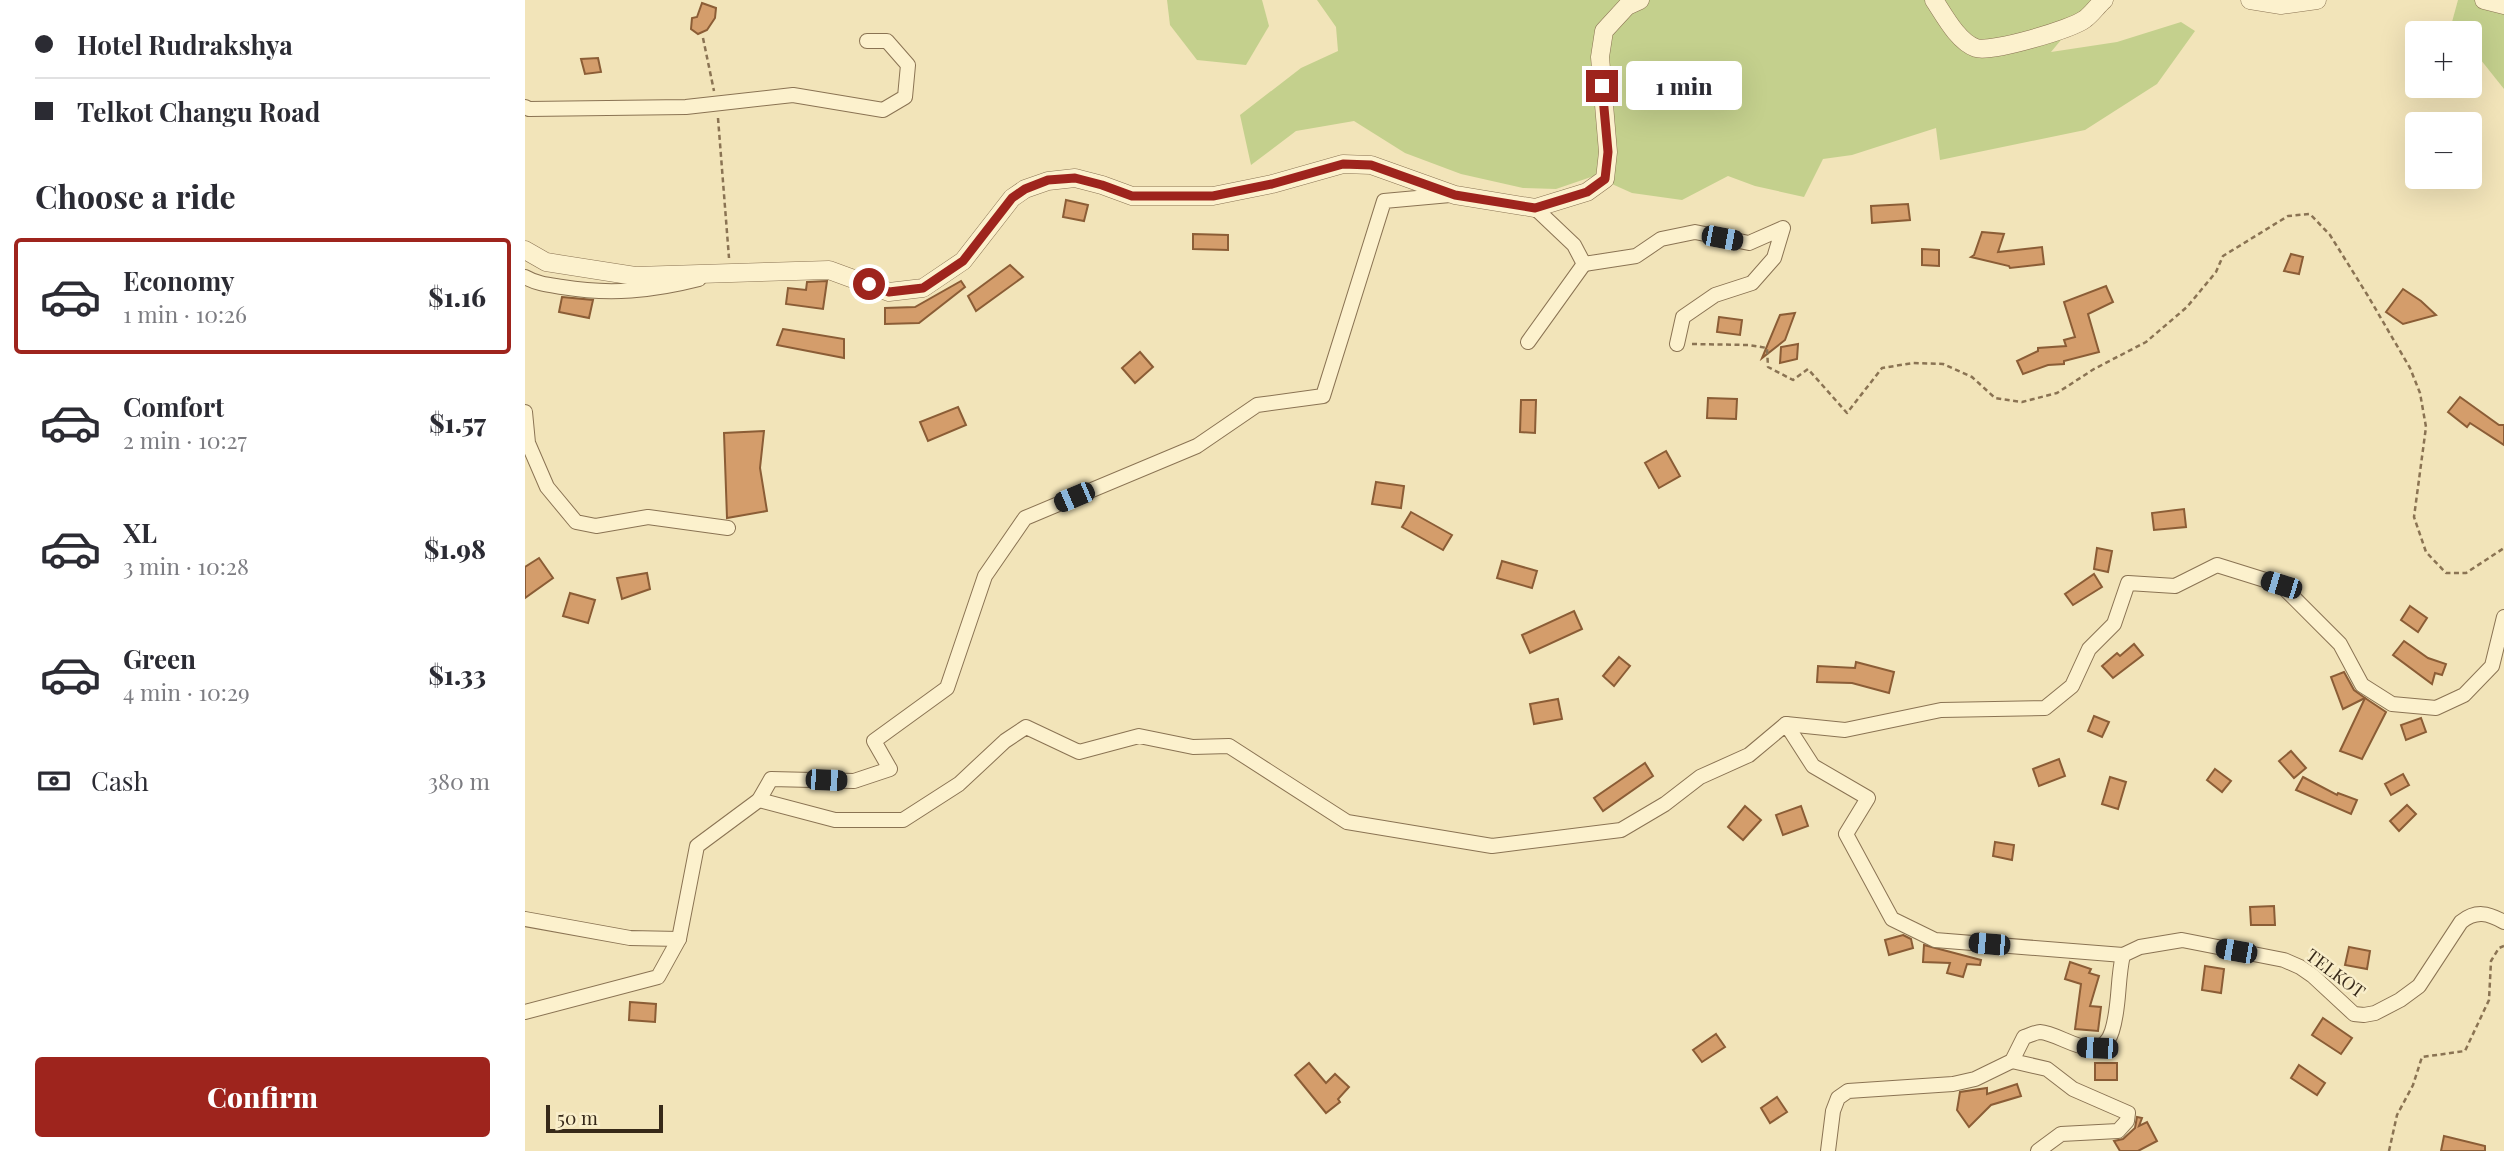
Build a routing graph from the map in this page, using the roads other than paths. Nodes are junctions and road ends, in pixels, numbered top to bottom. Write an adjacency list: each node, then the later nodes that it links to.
1 (1640, 0): 11 (street)
2 (1934, 0): 3 (street)
3 (2103, 0)
4 (2250, 0): 5 (street)
5 (2318, 0)
6 (2484, 0): 7 (street)
7 (2504, 5)
8 (867, 41): 9 (street)
9 (525, 107)
10 (1455, 195): 11 (street); 14 (street); 22 (street)
11 (1535, 208): 13 (street)
12 (525, 250): 14 (street)
13 (1584, 264): 16 (street); 17 (street)
14 (730, 272): 15 (street)
15 (525, 278)
16 (1528, 342)
17 (1677, 344)
18 (525, 412): 19 (street)
19 (728, 528)
20 (2504, 617): 21 (street)
21 (1786, 724): 22 (street); 26 (street)
22 (759, 800): 25 (street)
23 (525, 919): 25 (street)
24 (2504, 922): 26 (street, TELKOT)
25 (680, 939): 27 (street)
26 (2123, 955): 28 (street)
27 (525, 1012)
28 (2012, 1061): 29 (street); 30 (street)
29 (1828, 1151)
30 (2038, 1151)

